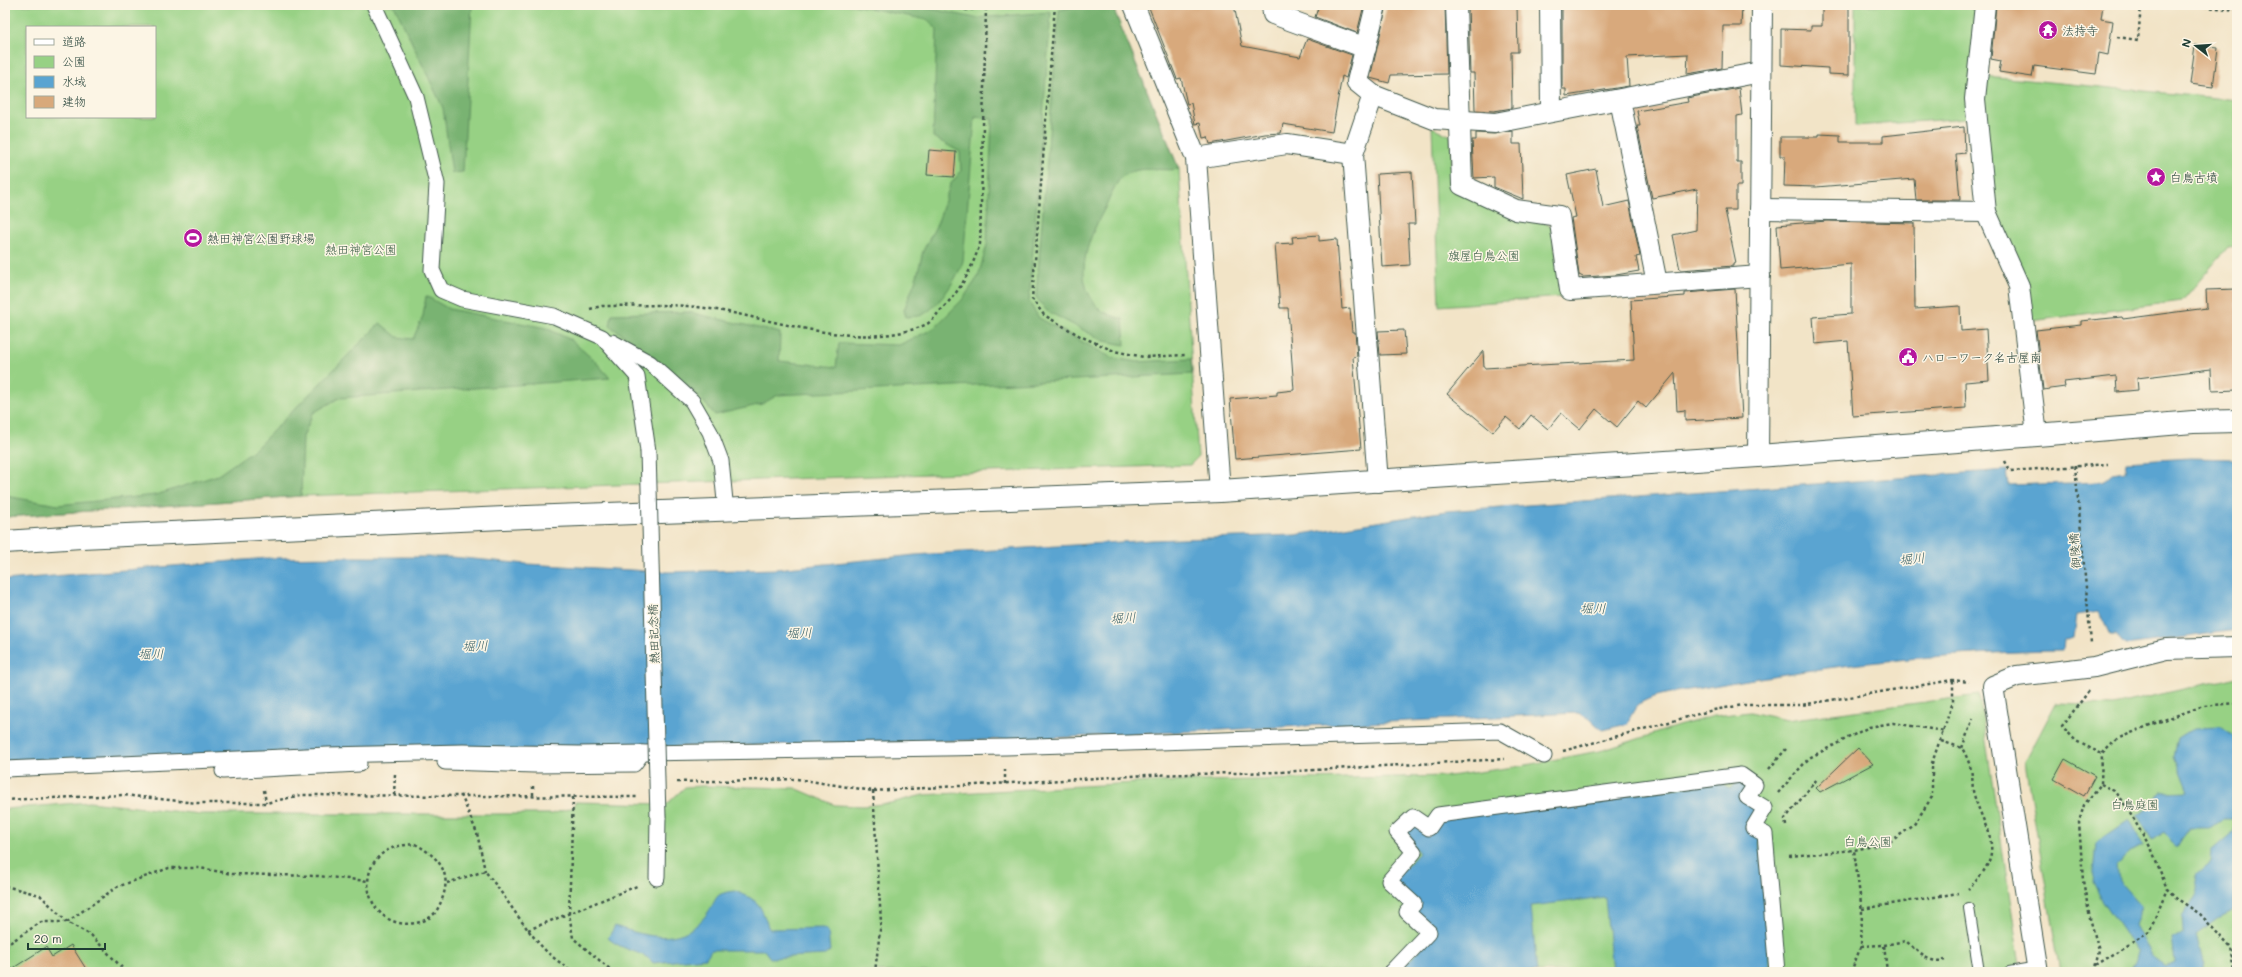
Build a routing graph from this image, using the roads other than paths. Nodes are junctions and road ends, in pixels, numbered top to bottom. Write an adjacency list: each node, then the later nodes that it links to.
1 (374, 5): 21 (street)
2 (1134, 5): 16 (street)
3 (1272, 5): 9 (street)
4 (1376, 5): 9 (street)
5 (1456, 5): 14 (street)
6 (1550, 5): 13 (street)
7 (1762, 5): 10 (street)
8 (1985, 5): 18 (street)
9 (1366, 48): 11 (street)
10 (1761, 72): 12 (street); 17 (street)
11 (1373, 95): 14 (street); 15 (street)
12 (1620, 100): 13 (street); 20 (street)
13 (1551, 111): 14 (street)
14 (1459, 120): 20 (street)
15 (1353, 154): 16 (street); 25 (street)
16 (1196, 158): 26 (street)
17 (1760, 209): 18 (street); 19 (street)
18 (1986, 212): 23 (street)
19 (1760, 276): 20 (street); 24 (street)
20 (1657, 283)
21 (602, 337): 27 (street); 34 (street, 熱田記念橋, bridge)
22 (2237, 421): 23 (street)
23 (2037, 436): 24 (street)
24 (1758, 456): 25 (street)
25 (1378, 482): 26 (street)
26 (1220, 492): 27 (street)
27 (726, 510): 28 (street)
28 (5, 542)
29 (2237, 647): 36 (street)
30 (642, 753): 31 (street); 32 (street); 33 (street)
31 (1544, 756)
32 (5, 769)
33 (222, 771)
34 (657, 878)
35 (1968, 908): 39 (lane)
36 (2038, 970): 40 (lane)
37 (1392, 972): 38 (street)
38 (1777, 972)
39 (1979, 972)
40 (2009, 972)

